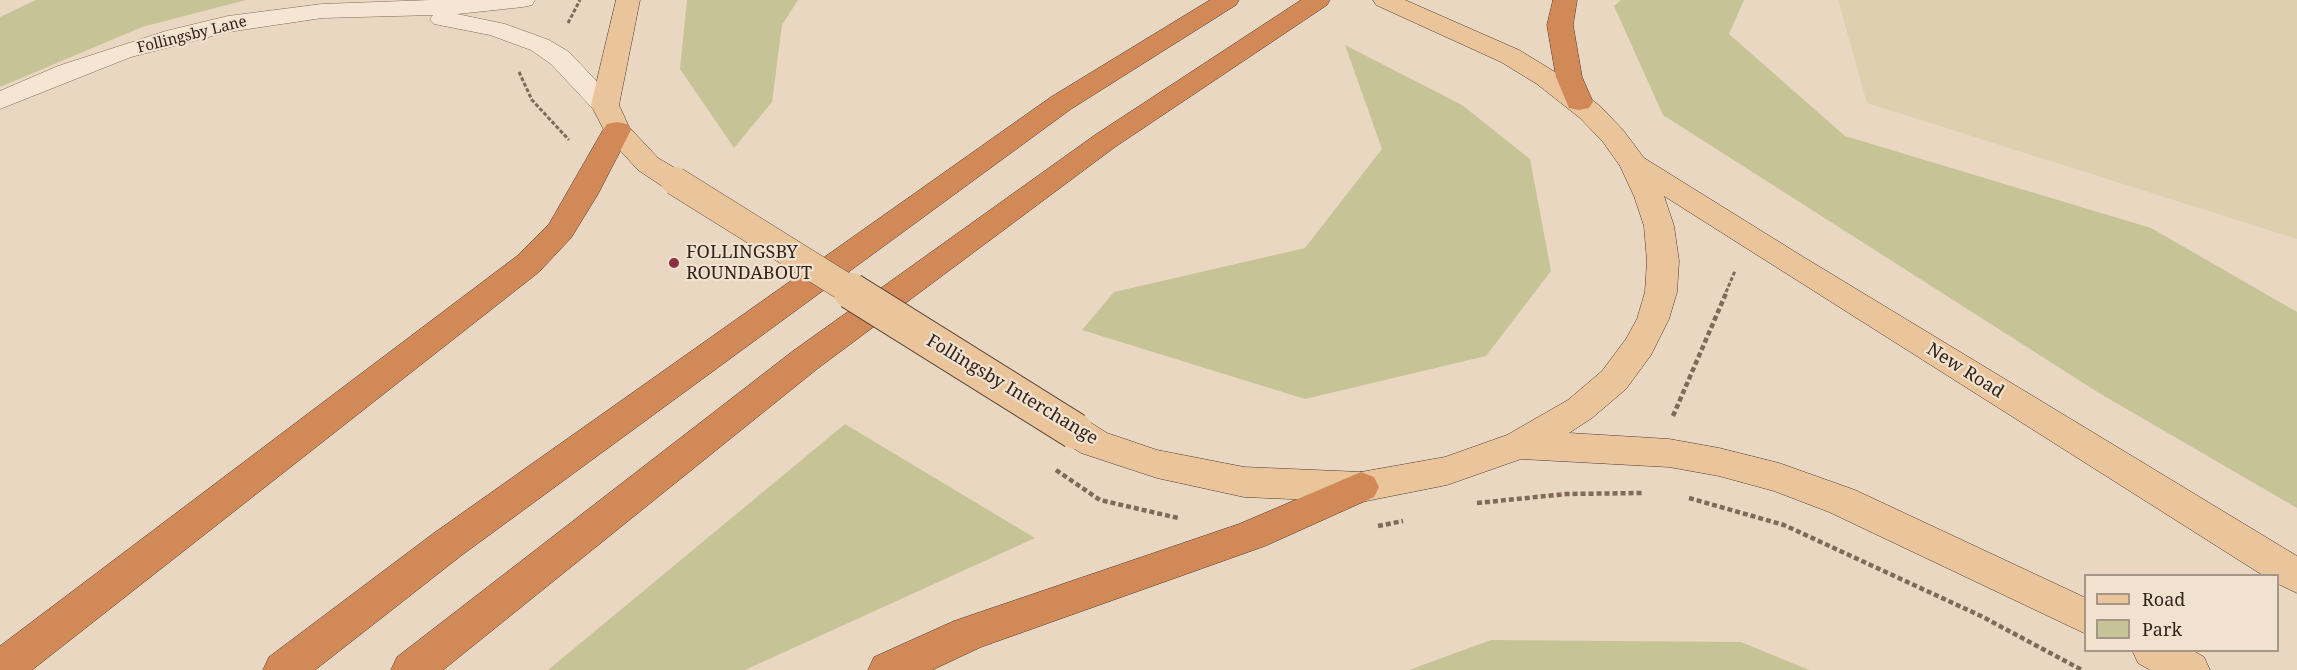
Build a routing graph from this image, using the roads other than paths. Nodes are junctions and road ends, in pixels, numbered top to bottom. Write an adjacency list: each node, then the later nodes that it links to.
1 (523, 0): 7 (street, Follingsby Lane)
2 (628, 0): 10 (main road)
3 (1227, 0): 18 (highway)
4 (1318, 0): 19 (highway)
5 (1385, 0): 9 (main road, Follingsby Interchange)
6 (1565, 0): 9 (highway)
7 (394, 9): 8 (street, Follingsby Lane); 10 (street, Follingsby Lane)
8 (0, 101)
9 (1579, 102): 11 (main road, Follingsby Interchange)
10 (611, 117): 13 (main road, Follingsby Interchange, bridge); 17 (highway)
11 (1634, 164): 12 (main road, Follingsby Interchange); 14 (main road, New Road)
12 (1520, 446): 13 (main road, Follingsby Interchange); 15 (main road)
13 (1361, 487): 20 (highway)
14 (2297, 576)
15 (2084, 617)
16 (2154, 652): 21 (main road)
17 (1, 670)
18 (284, 670)
19 (412, 670)
20 (889, 670)
21 (2189, 670)

